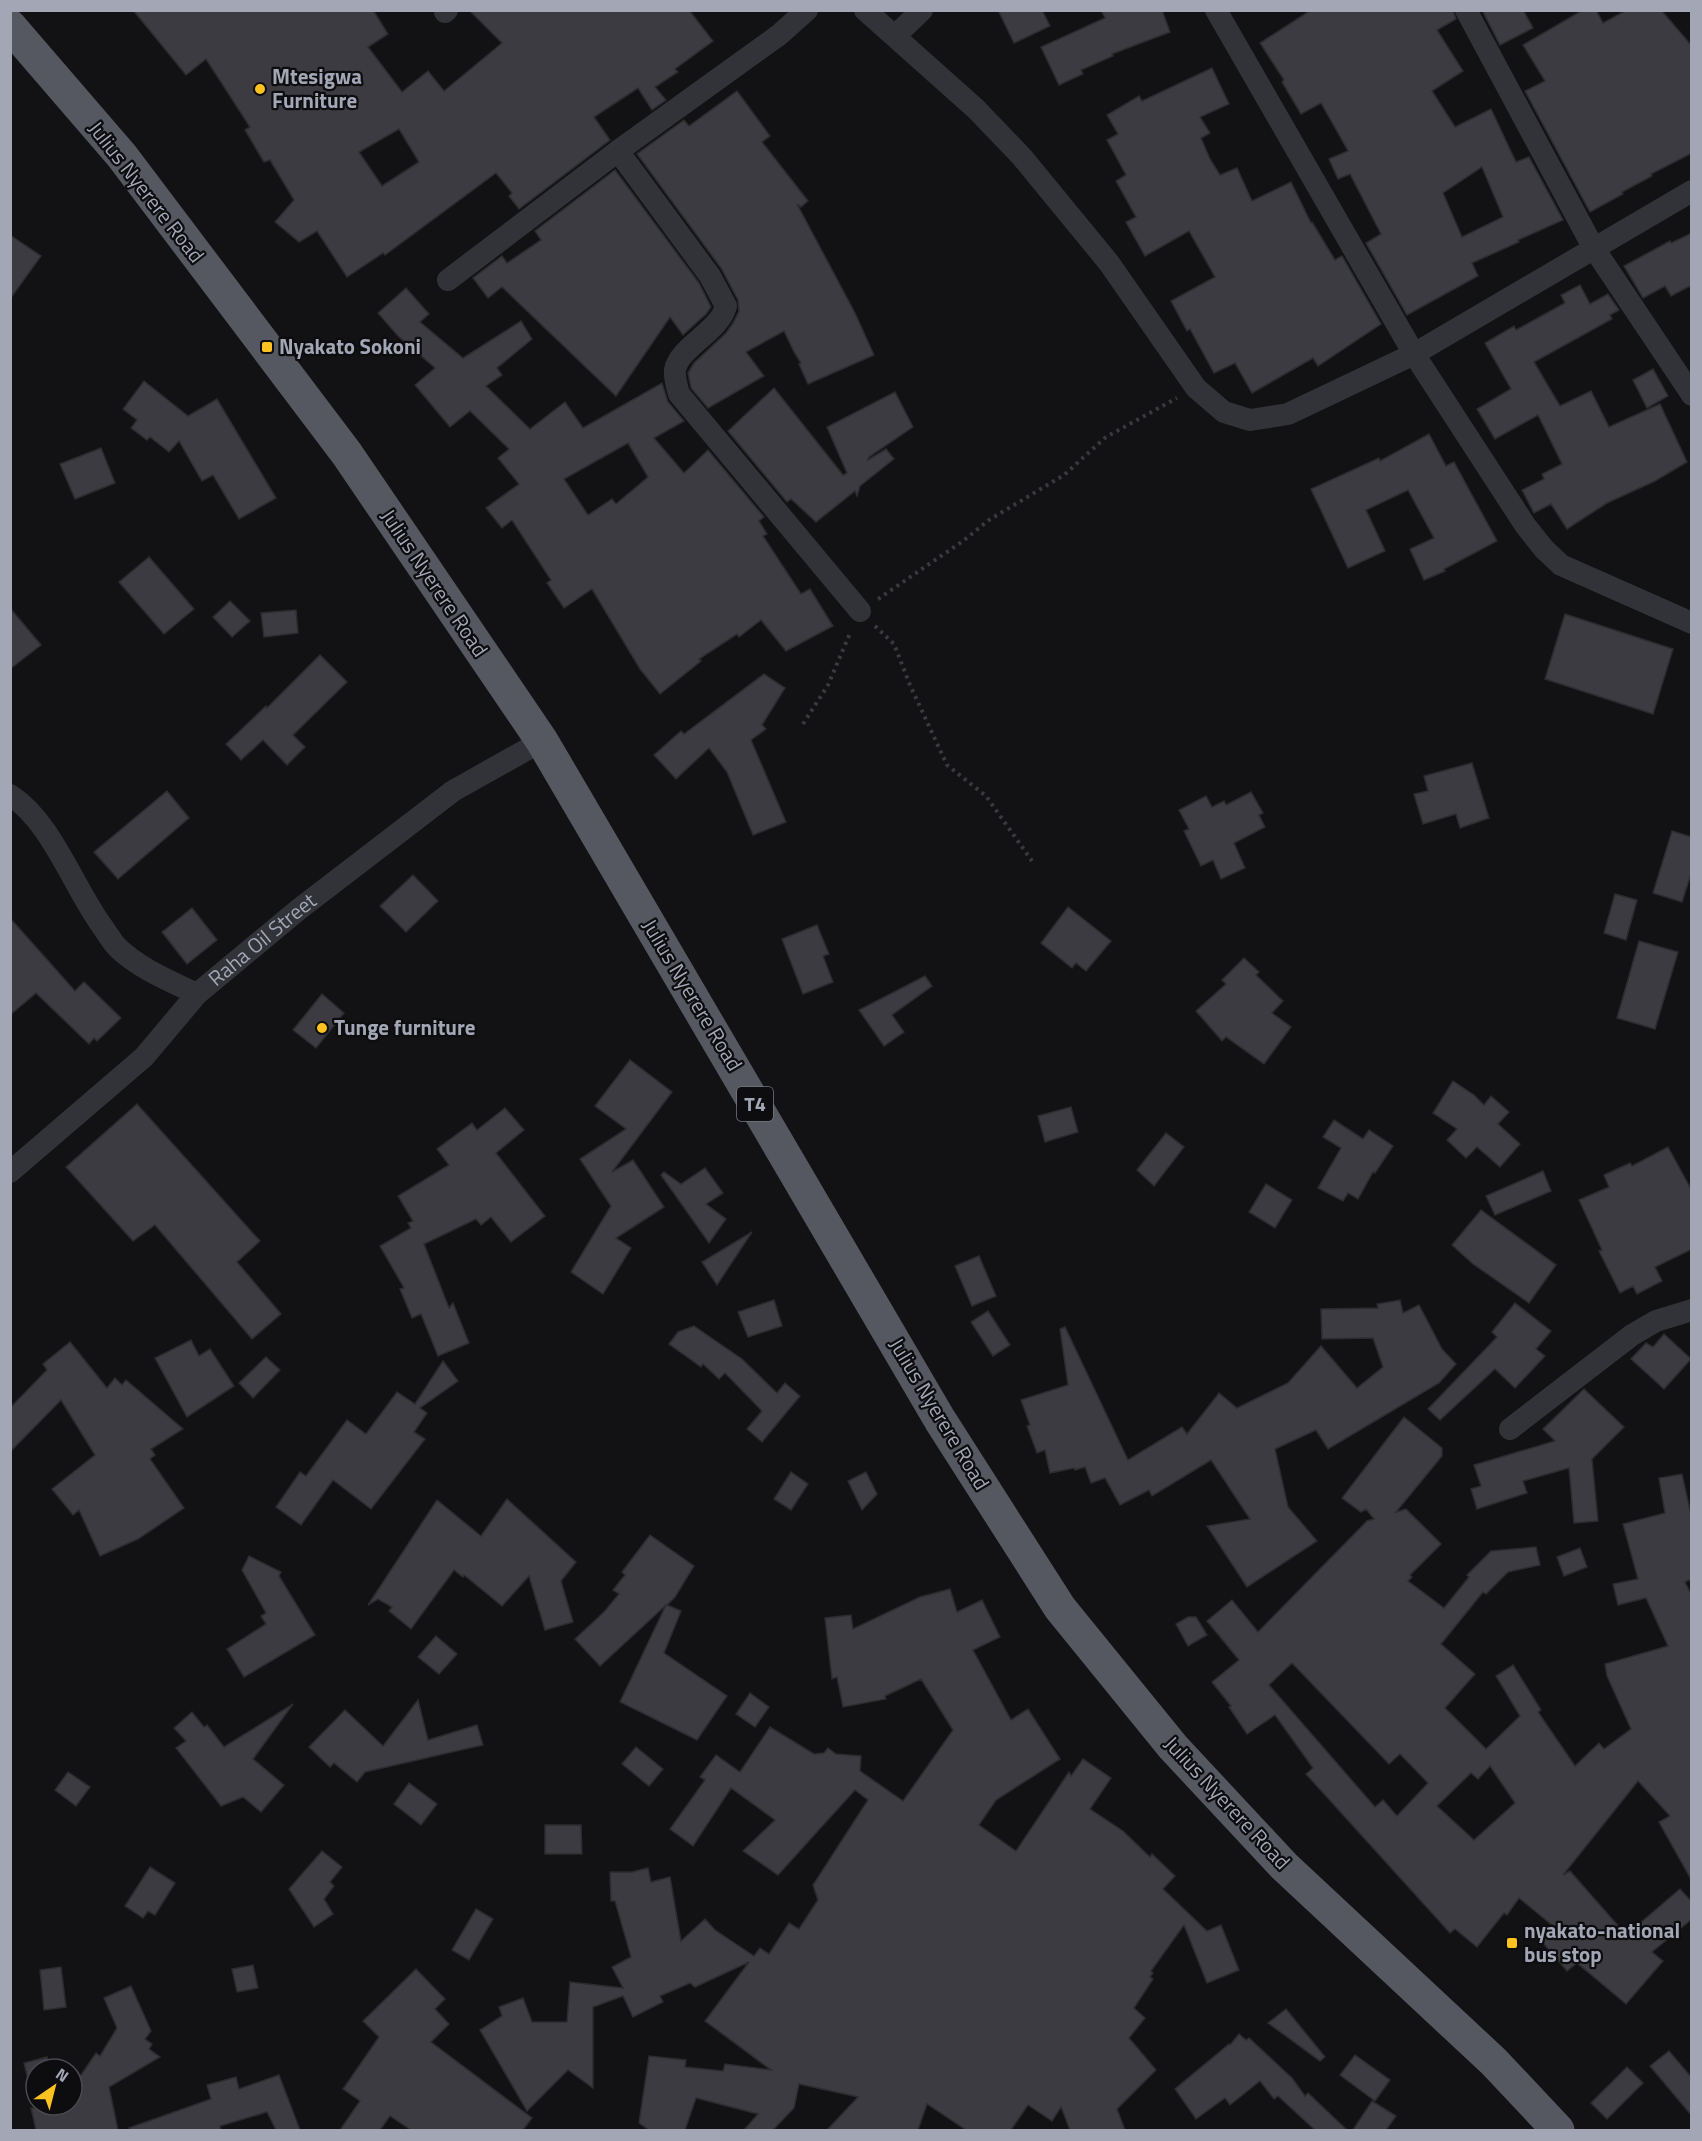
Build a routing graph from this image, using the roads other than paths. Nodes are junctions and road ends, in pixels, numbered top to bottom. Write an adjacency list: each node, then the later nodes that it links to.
1 (807, 10): 8 (street)
2 (865, 10): 7 (street)
3 (922, 10): 7 (street)
4 (1216, 10): 12 (street)
5 (1466, 10): 10 (street)
6 (10, 26): 16 (highway, Julius Nyerere Road / T4)
7 (895, 36): 12 (street)
8 (618, 151): 11 (street); 14 (street)
9 (1692, 191): 10 (street)
10 (1593, 247): 12 (street); 13 (street)
11 (448, 280)
12 (1414, 354): 15 (street)
13 (1692, 394)
14 (860, 611)
15 (1692, 623)
16 (542, 741): 18 (street, Raha Oil Street); 22 (highway, Julius Nyerere Road / T4)
17 (10, 795): 18 (street)
18 (197, 994): 19 (street, Raha Oil Street)
19 (10, 1172)
20 (1692, 1310): 21 (street)
21 (1510, 1429)
22 (1558, 2130)

